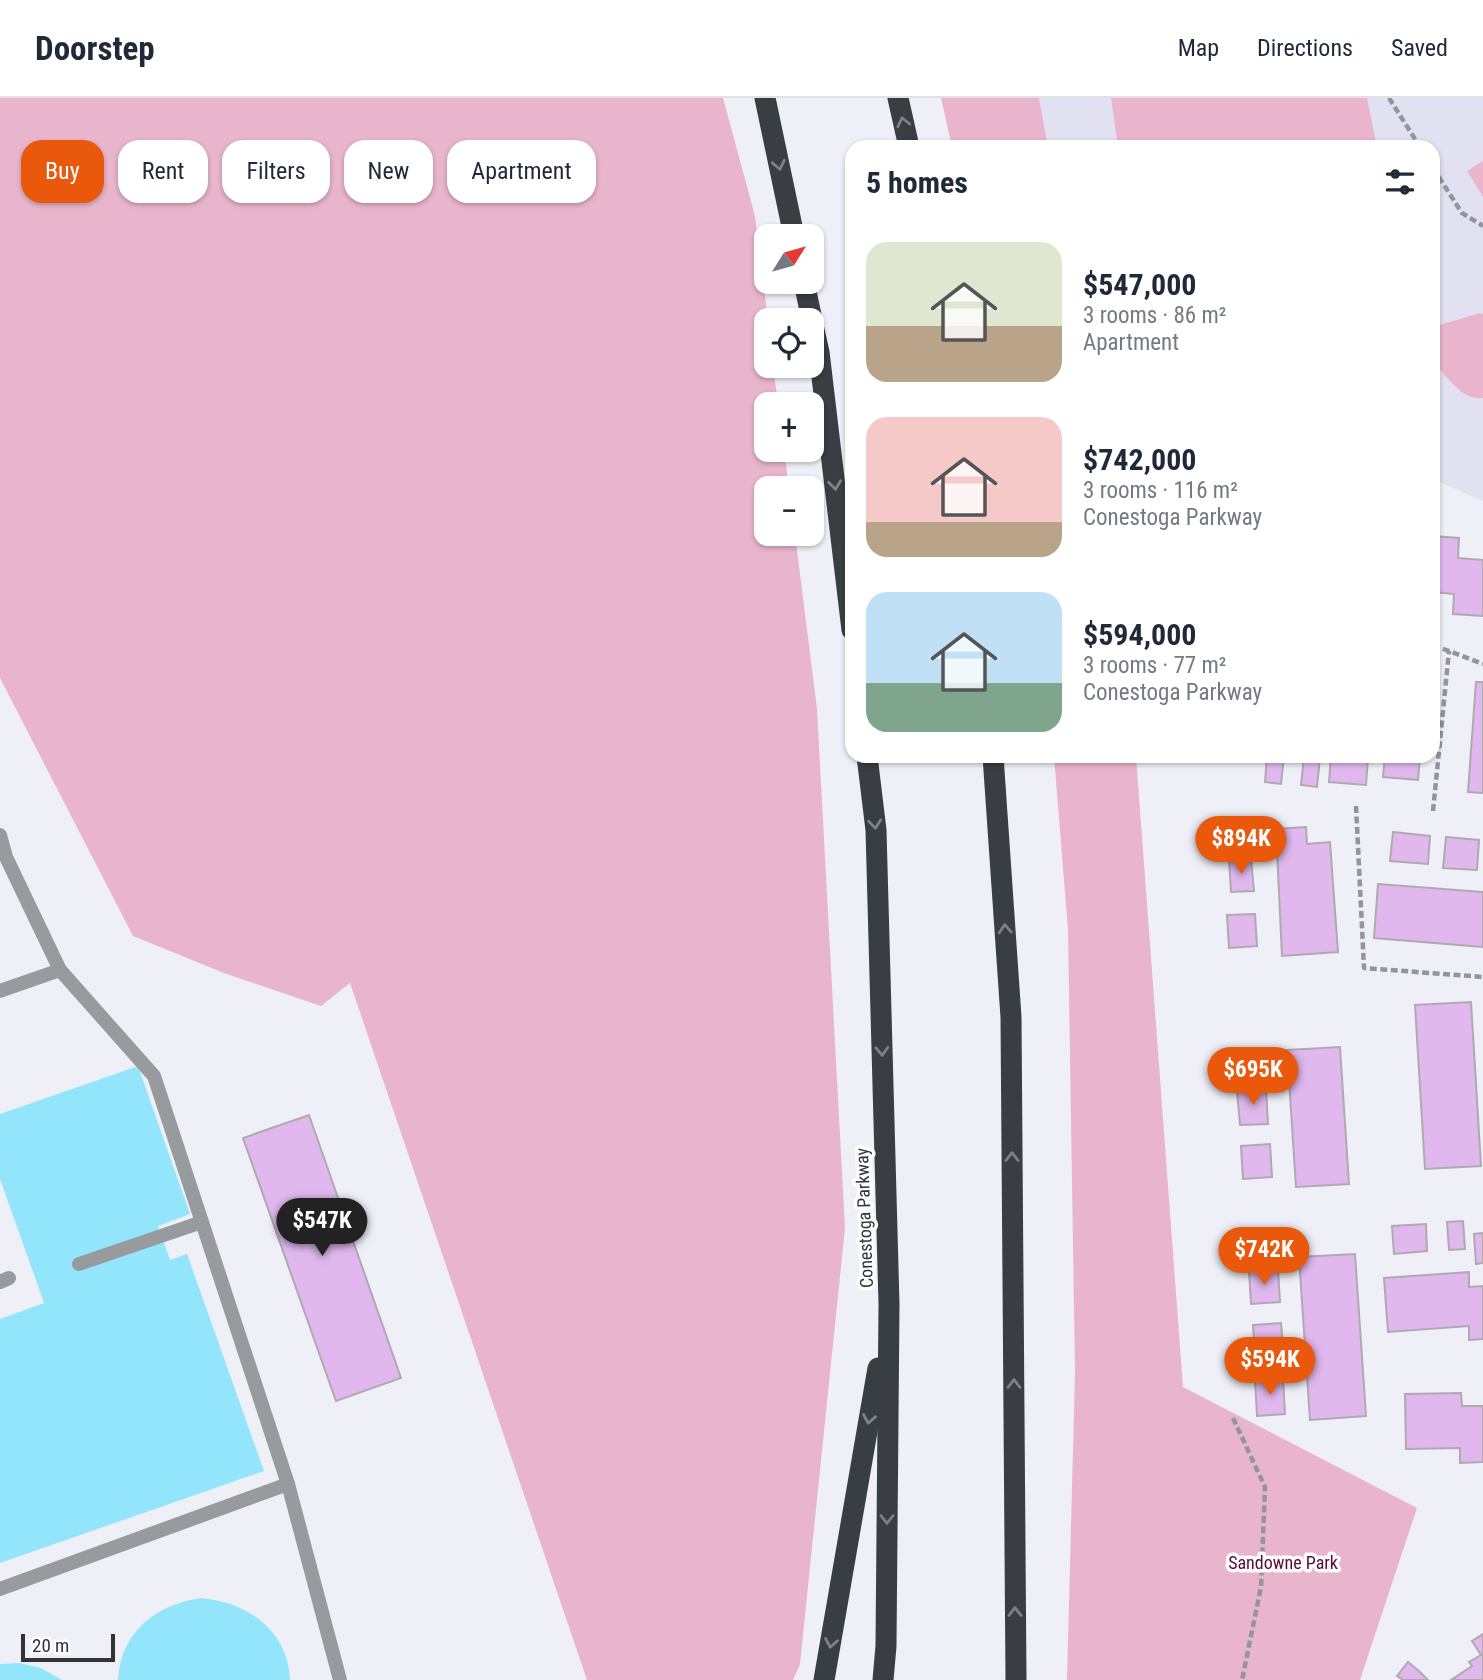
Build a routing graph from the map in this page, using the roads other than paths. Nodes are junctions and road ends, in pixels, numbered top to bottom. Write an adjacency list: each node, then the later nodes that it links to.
1 (765, 98): 4 (highway, one-way to 4)
2 (898, 98): 3 (highway, one-way to 2)
3 (907, 140)
4 (791, 224)
5 (822, 378): 6 (highway, one-way to 6)
6 (845, 571)
7 (868, 763): 14 (highway, Conestoga Parkway, one-way to 14)
8 (993, 763): 20 (highway, one-way to 8)
9 (0, 835): 10 (lane)
10 (60, 970): 11 (lane); 12 (lane)
11 (0, 991)
12 (202, 1222): 13 (lane); 15 (lane)
13 (79, 1264)
14 (889, 1304): 18 (highway, one-way to 18); 19 (highway, Conestoga Parkway, one-way to 19)
15 (288, 1484): 16 (lane); 17 (lane)
16 (0, 1589)
17 (340, 1680)
18 (824, 1680)
19 (883, 1680)
20 (1016, 1680)

